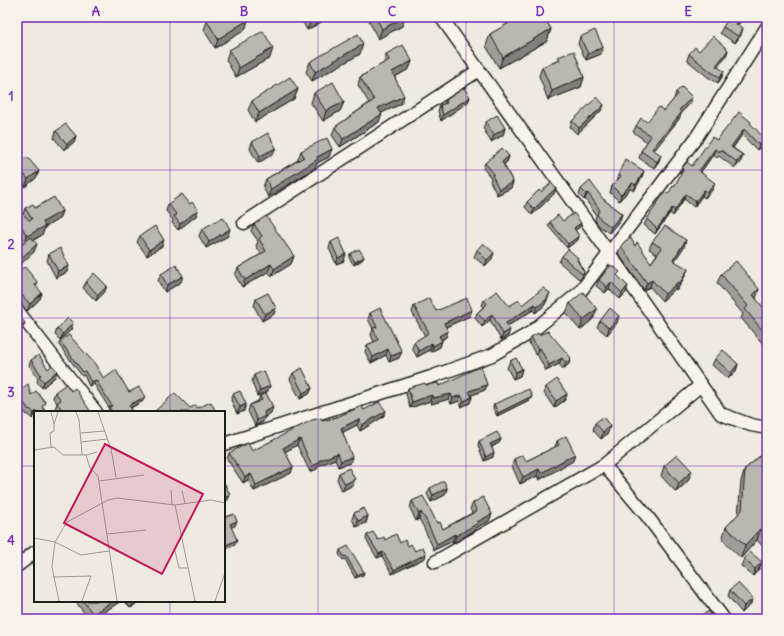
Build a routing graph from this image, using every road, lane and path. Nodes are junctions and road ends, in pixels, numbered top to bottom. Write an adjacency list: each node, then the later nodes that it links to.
1 (441, 17): 3 (street)
2 (767, 27): 5 (street)
3 (479, 70): 4 (street); 5 (street)
4 (244, 223)
5 (609, 253): 7 (street); 10 (street)
6 (17, 310): 8 (street)
7 (701, 385): 9 (street); 11 (street)
8 (95, 411)
9 (767, 428)
10 (225, 444)
11 (604, 465): 13 (street); 15 (street)
12 (34, 553): 14 (street)
13 (435, 562)
14 (17, 566)
15 (724, 619)

